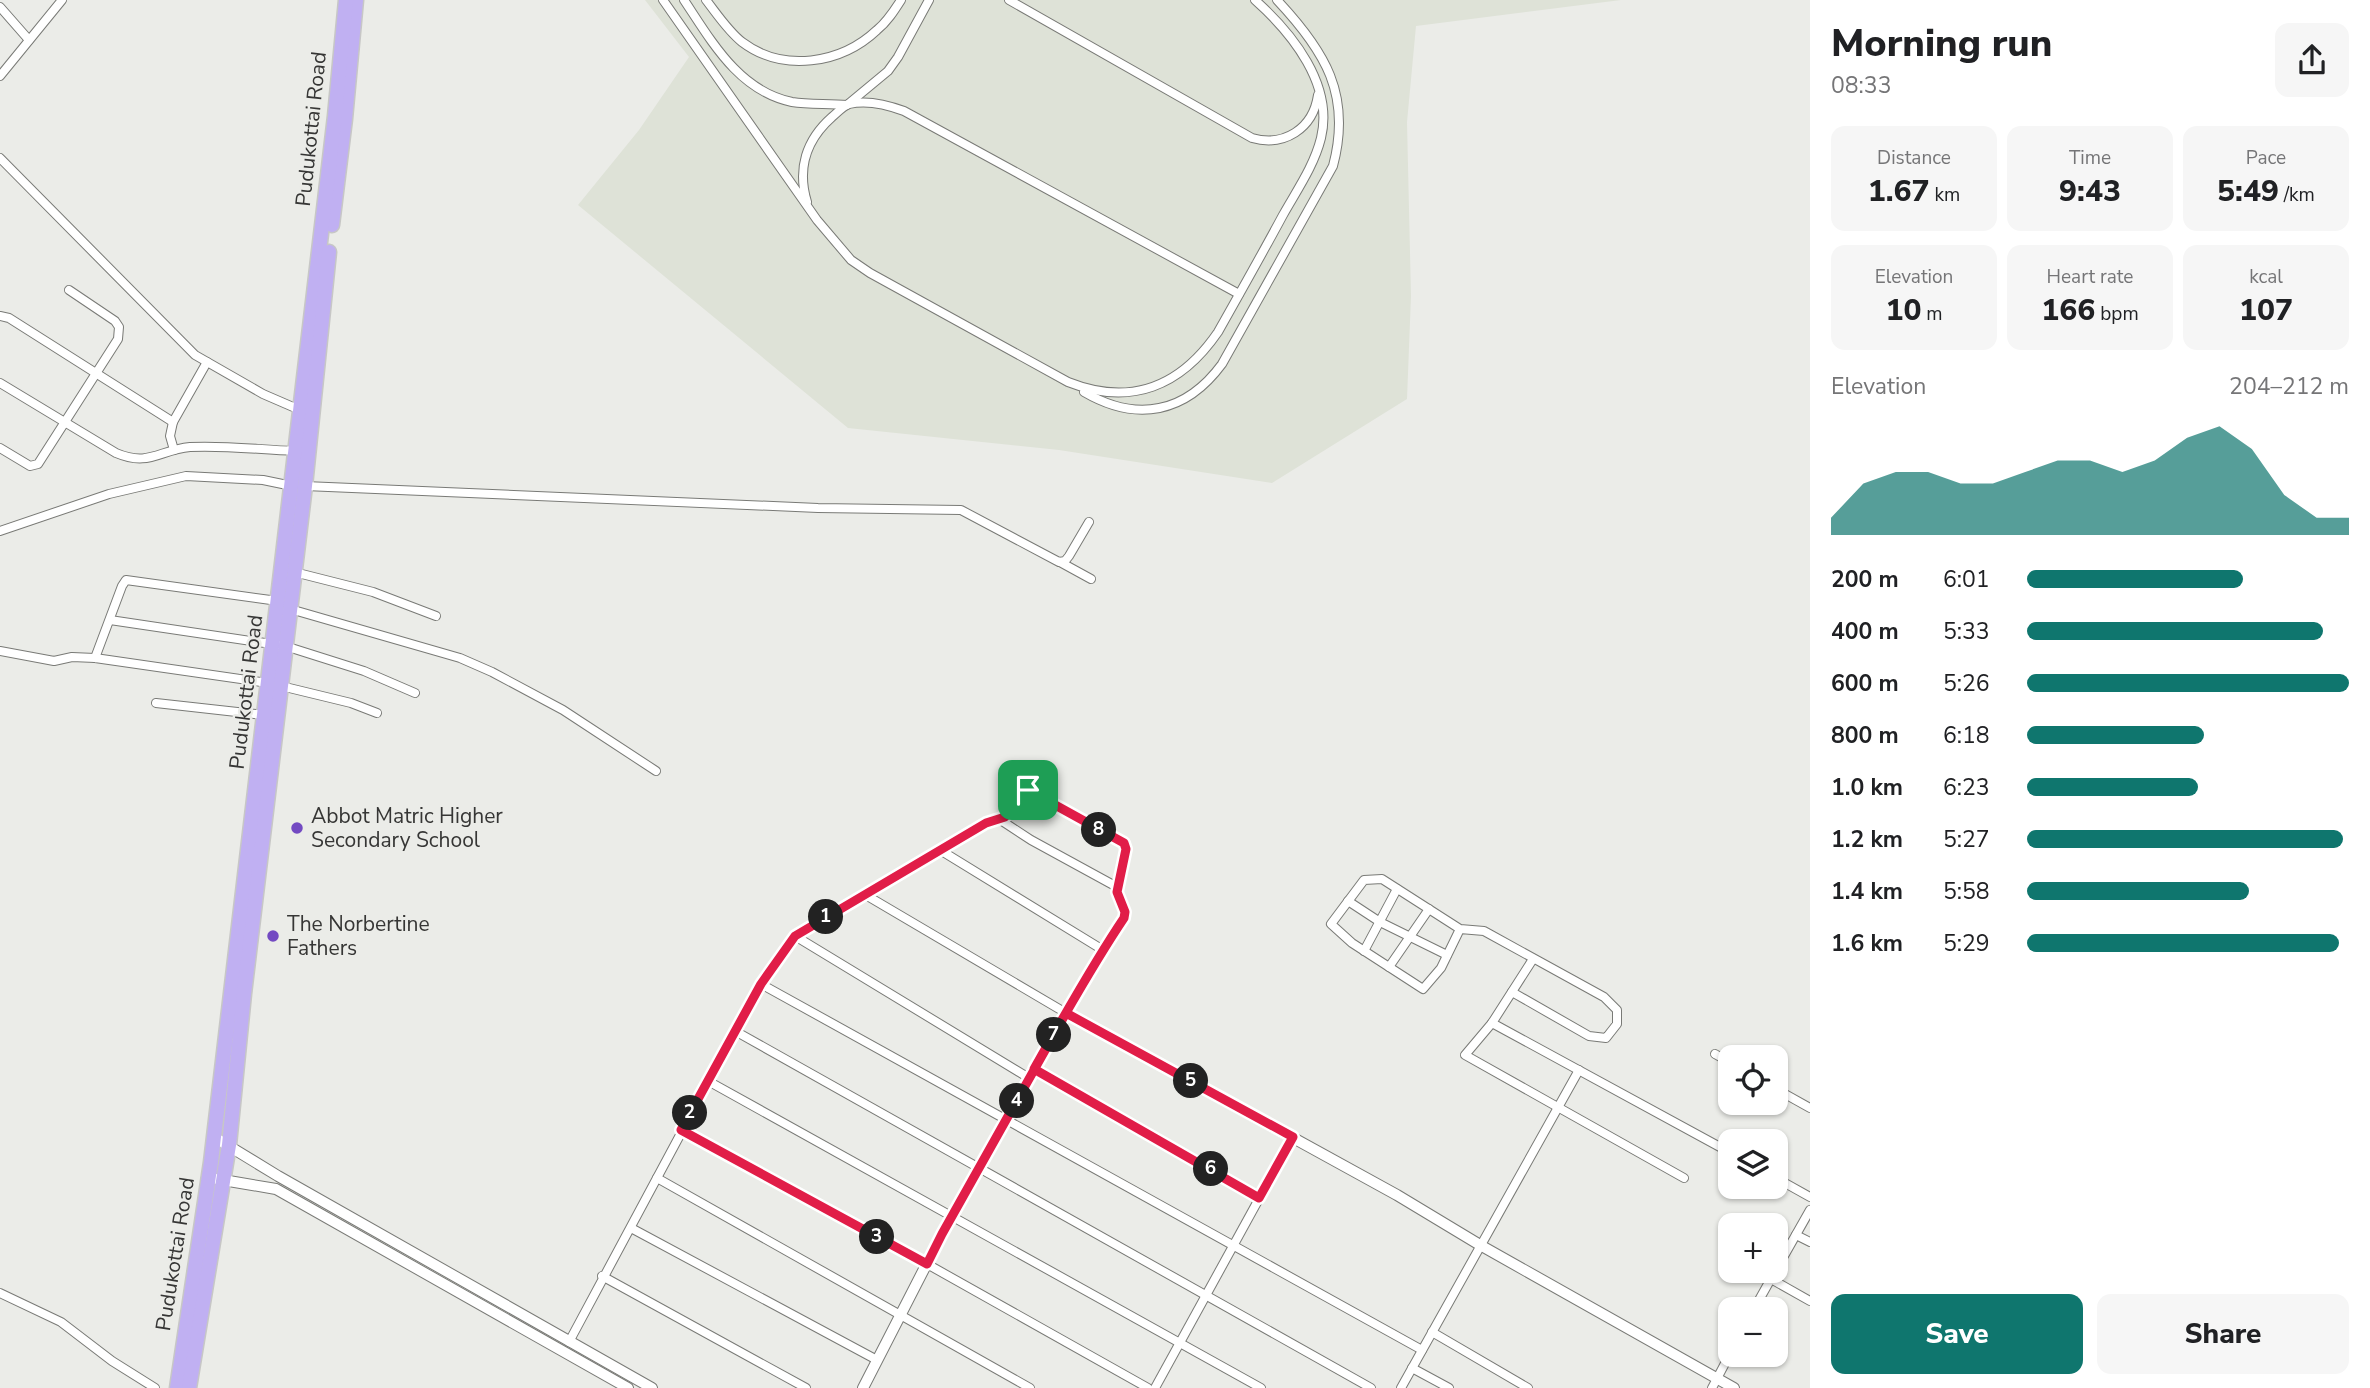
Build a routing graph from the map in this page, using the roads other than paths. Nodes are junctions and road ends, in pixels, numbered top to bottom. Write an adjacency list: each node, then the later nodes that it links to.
1 (46, 0): 14 (street)
2 (62, 0): 14 (street)
3 (346, 0): 28 (highway, Pudukottai Road)
4 (356, 0): 34 (highway, Pudukottai Road)
5 (663, 0): 20 (street)
6 (684, 0): 18 (street)
7 (706, 0): 8 (street)
8 (901, 0)
9 (929, 0): 18 (street)
10 (1009, 0): 17 (street)
11 (1255, 0): 17 (street)
12 (1277, 0): 26 (street)
13 (0, 8): 15 (street)
14 (55, 8): 15 (street)
15 (29, 40): 16 (street)
16 (0, 75)
17 (1318, 88): 22 (street)
18 (847, 104): 20 (street); 22 (street)
19 (0, 158): 24 (street)
20 (817, 220): 26 (street)
21 (69, 290): 25 (street)
22 (1239, 294): 26 (street)
23 (0, 316): 25 (street)
24 (206, 362): 28 (street); 30 (street)
25 (96, 374): 29 (street); 30 (street)
26 (1068, 382)
27 (0, 383): 29 (street)
28 (300, 410): 33 (highway, Pudukottai Road)
29 (65, 422): 31 (street); 32 (street)
30 (173, 422): 32 (street)
31 (0, 448)
32 (174, 450): 33 (street)
33 (296, 451): 34 (highway, Pudukottai Road)
34 (298, 486): 36 (street); 37 (street); 38 (highway, Pudukottai Road); 40 (highway, Pudukottai Road)
35 (1089, 522): 37 (street)
36 (0, 531)
37 (1059, 562): 39 (street)
38 (294, 572): 40 (highway, Pudukottai Road); 41 (street)
39 (1091, 579)
40 (284, 605): 42 (street); 43 (highway, Pudukottai Road); 51 (street)
41 (436, 616)
42 (110, 620): 43 (street); 45 (street)
43 (279, 645): 46 (highway, Pudukottai Road); 47 (street)
44 (0, 651): 45 (street)
45 (95, 658): 46 (street)
46 (274, 685): 49 (street); 50 (highway, Pudukottai Road); 53 (highway, Pudukottai Road)
47 (415, 693)
48 (156, 703): 50 (street)
49 (377, 713)
50 (264, 715): 53 (highway, Pudukottai Road)
51 (656, 771)
52 (999, 820): 54 (street); 55 (street); 55 (street)
53 (256, 833): 84 (highway, Pudukottai Road); 86 (highway, Pudukottai Road)
54 (940, 850): 57 (street); 64 (street)
55 (1117, 887): 64 (street)
56 (1397, 889): 58 (street); 59 (street); 60 (street)
57 (864, 894): 62 (street); 71 (street)
58 (1348, 901): 60 (street); 65 (street)
59 (1429, 909): 61 (street); 63 (street)
60 (1380, 922): 63 (street); 65 (street)
61 (1460, 929): 66 (street); 67 (street)
62 (795, 936): 69 (street); 77 (street)
63 (1409, 937): 66 (street); 68 (street)
64 (1102, 950): 71 (street)
65 (1364, 951): 68 (street)
66 (1447, 955): 68 (street)
67 (1533, 959): 70 (street); 70 (street)
68 (1389, 967)
69 (761, 984): 73 (street); 82 (street)
70 (1511, 992): 72 (street)
71 (1066, 1013): 77 (street); 85 (street)
72 (1492, 1023): 76 (street); 80 (street)
73 (734, 1031): 78 (street); 88 (street)
74 (1715, 1054): 75 (street)
75 (1718, 1056)
76 (1579, 1070): 80 (street); 87 (street)
77 (1032, 1074): 82 (street); 95 (street)
78 (708, 1081): 83 (street); 97 (street)
79 (1788, 1095): 81 (street)
80 (1557, 1108): 91 (street); 101 (street)
81 (1810, 1108)
82 (1006, 1120): 88 (street); 102 (street)
83 (681, 1130): 90 (street); 104 (street)
84 (214, 1137): 86 (street); 89 (highway, Pudukottai Road)
85 (1293, 1137): 95 (street); 101 (street)
86 (229, 1145): 92 (highway, Pudukottai Road); 105 (street)
87 (1718, 1146)
88 (979, 1168): 97 (street); 109 (street)
89 (209, 1177): 92 (street); 121 (highway, Pudukottai Road)
90 (657, 1178): 98 (street); 111 (street)
91 (1684, 1178)
92 (224, 1180): 105 (street); 122 (highway, Pudukottai Road)
93 (1788, 1184): 94 (street)
94 (1810, 1196)
95 (1259, 1198): 102 (street)
96 (1810, 1210): 99 (street)
97 (952, 1216): 104 (street); 114 (street)
98 (631, 1227): 106 (street); 116 (street)
99 (1796, 1235): 100 (street); 103 (street)
100 (1810, 1242)
101 (1480, 1245): 112 (street); 119 (street)
102 (1233, 1246): 109 (street); 115 (street)
103 (1788, 1249)
104 (927, 1264): 111 (street); 128 (street)
105 (443, 1276): 113 (street); 123 (street)
106 (602, 1276): 113 (street); 125 (street)
107 (1778, 1283): 110 (street)
108 (0, 1293): 120 (street)
109 (1206, 1295): 114 (street); 131 (street)
110 (1810, 1301)
111 (900, 1315): 116 (street); 127 (street)
112 (1432, 1332): 115 (street); 134 (street)
113 (569, 1342): 124 (street)
114 (1179, 1343): 129 (street); 130 (street)
115 (1422, 1350): 118 (street)
116 (877, 1360): 126 (street)
117 (1723, 1367): 119 (street)
118 (1412, 1368): 132 (street); 133 (street)
119 (1714, 1383): 135 (street)
120 (155, 1388)
121 (177, 1388)
122 (189, 1388)
123 (628, 1388)
124 (652, 1388)
125 (806, 1388)
126 (863, 1388)
127 (1030, 1388)
128 (1148, 1388)
129 (1154, 1388)
130 (1261, 1388)
131 (1371, 1388)
132 (1401, 1388)
133 (1449, 1388)
134 (1528, 1388)
135 (1734, 1388)

